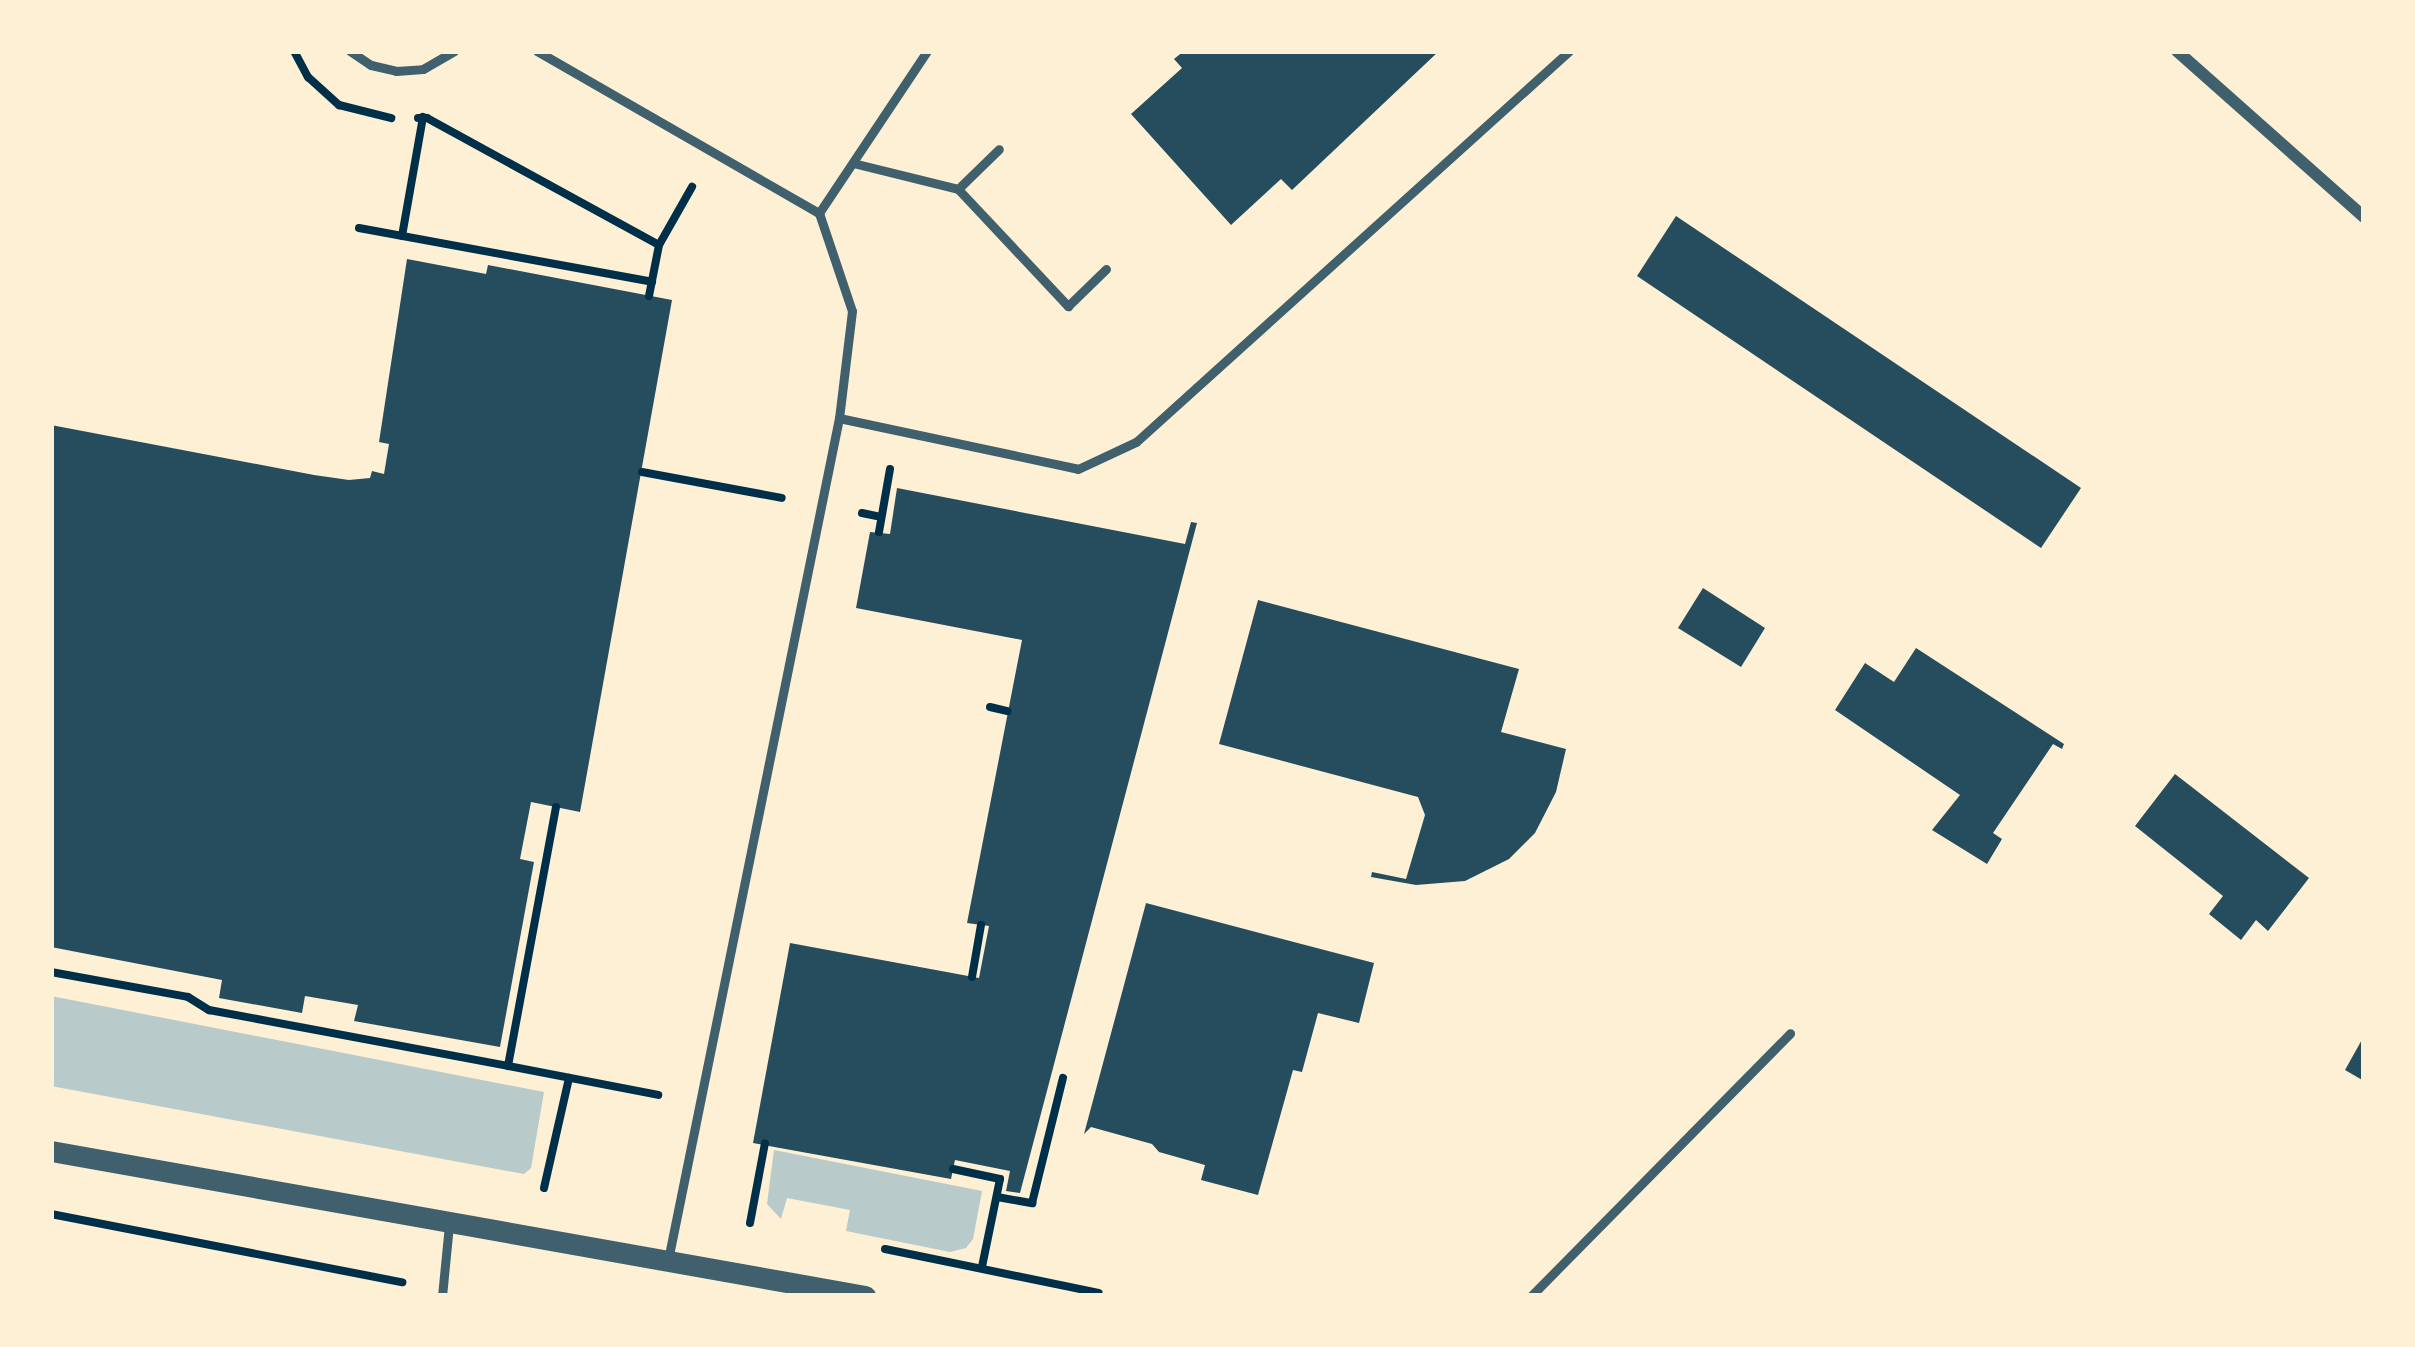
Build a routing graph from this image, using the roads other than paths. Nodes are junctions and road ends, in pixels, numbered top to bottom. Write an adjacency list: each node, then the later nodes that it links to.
1 (350, 51): 2 (lane)
2 (454, 51)
3 (538, 51): 10 (lane)
4 (927, 51): 8 (lane)
5 (1569, 51): 13 (lane)
6 (2177, 51): 11 (street)
7 (999, 149): 9 (lane)
8 (854, 163): 9 (lane); 10 (lane)
9 (958, 189): 12 (lane)
10 (819, 213): 13 (lane)
11 (2364, 217)
12 (1106, 269)
13 (838, 418): 17 (lane)
14 (1790, 1033): 20 (lane)
15 (51, 1151): 16 (street)
16 (450, 1221): 17 (street); 18 (lane)
17 (668, 1260): 19 (street)
18 (443, 1293)
19 (865, 1296)
20 (1531, 1296)

